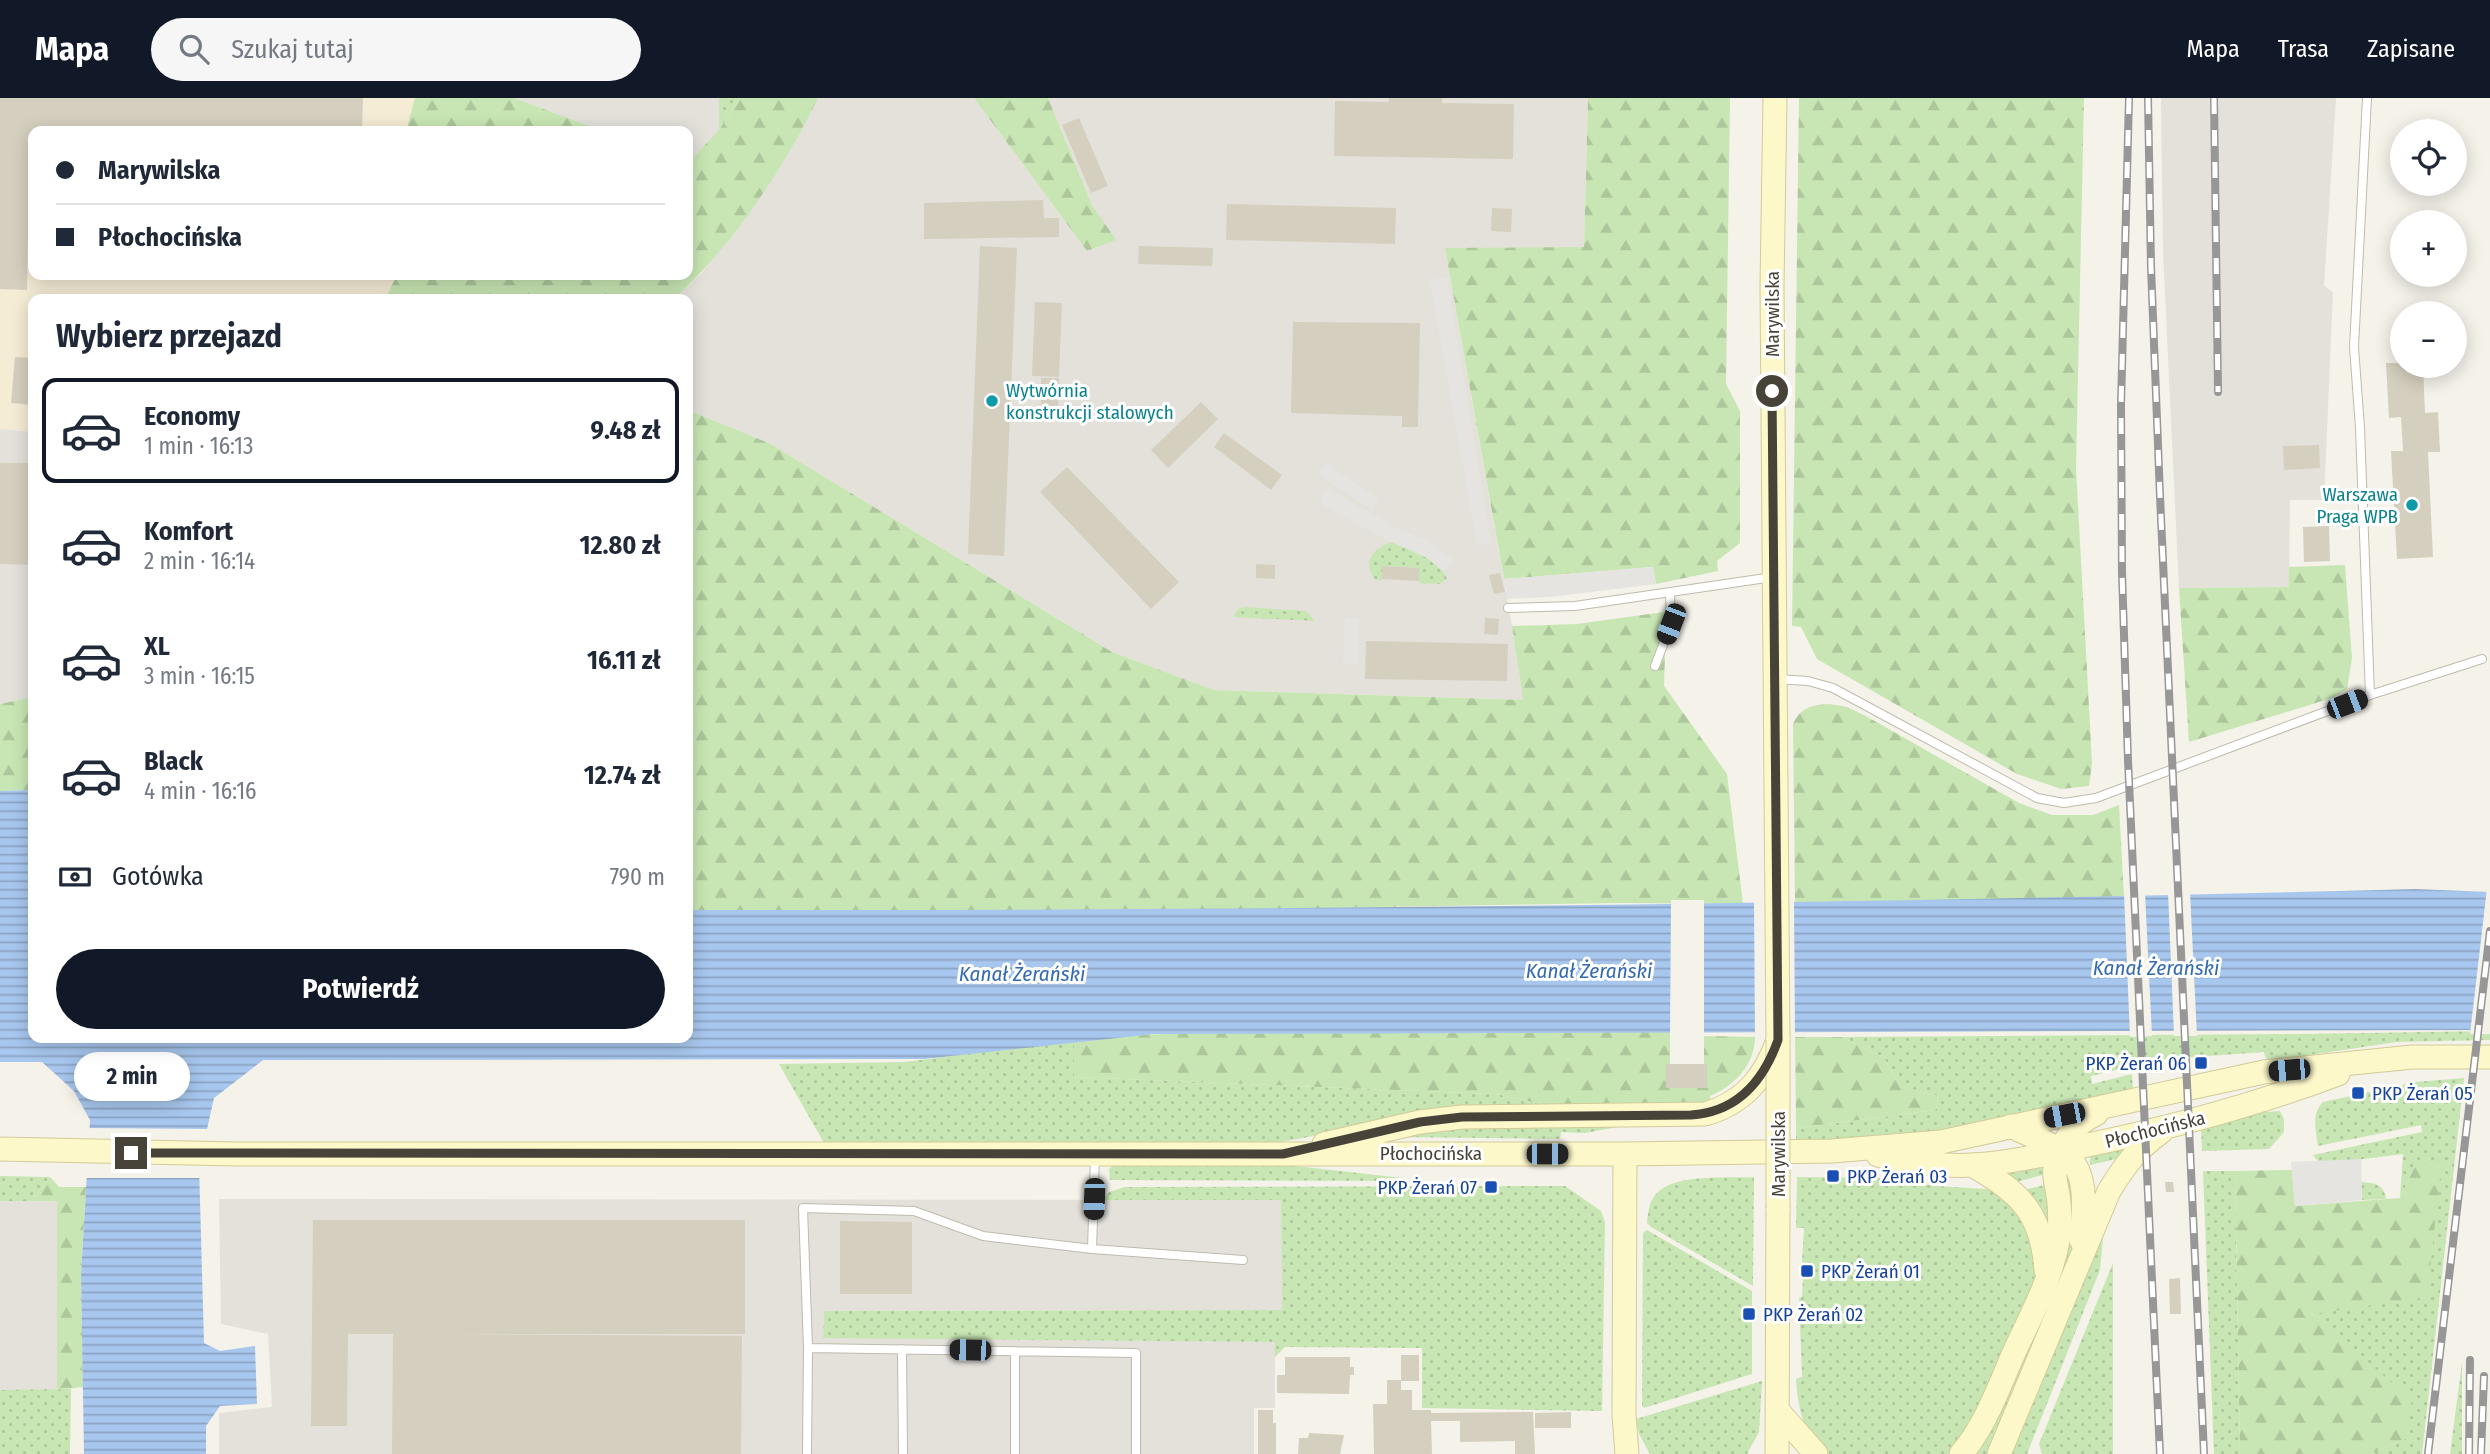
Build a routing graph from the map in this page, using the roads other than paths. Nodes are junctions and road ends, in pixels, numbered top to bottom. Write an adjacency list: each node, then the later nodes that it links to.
1 (1775, 98): 3 (main road, Marywilska)
2 (2367, 98): 9 (lane)
3 (1774, 577): 4 (lane); 8 (main road, Marywilska)
4 (1670, 592): 5 (lane); 7 (lane)
5 (1508, 608)
6 (2482, 659): 9 (lane)
7 (1655, 666)
8 (1776, 679): 9 (lane); 10 (main road, Marywilska)
9 (2370, 695)
10 (1778, 1040): 20 (main road); 31 (main road, Marywilska, bridge)
11 (2490, 1057): 12 (main road, Płochocińska)
12 (2367, 1063): 13 (main road, Płochocińska); 15 (main road, Płochocińska)
13 (2118, 1104): 14 (main road, Płochocińska); 18 (main road)
14 (2011, 1126): 17 (main road, Płochocińska); 18 (main road)
15 (2165, 1129): 18 (main road, Płochocińska); 24 (main road)
16 (0, 1149): 19 (main road, Płochocińska)
17 (1854, 1150): 21 (main road, Płochocińska); 22 (main road, Płochocińska)
18 (2061, 1151): 22 (main road, Płochocińska); 24 (main road); 26 (main road)
19 (1095, 1153): 20 (main road, Płochocińska); 23 (lane)
20 (1283, 1154): 21 (main road, Płochocińska)
21 (1625, 1154): 30 (main road)
22 (1972, 1165): 26 (main road)
23 (1091, 1249): 25 (lane); 27 (lane)
24 (2080, 1258): 41 (main road)
25 (1242, 1260)
26 (2047, 1275): 40 (main road)
27 (808, 1348): 28 (lane); 32 (lane)
28 (902, 1349): 29 (lane); 33 (lane)
29 (1015, 1351): 34 (lane); 35 (lane)
30 (1624, 1415): 36 (main road); 37 (main road)
31 (1777, 1432): 38 (main road); 39 (main road)
32 (807, 1454)
33 (902, 1454)
34 (1015, 1454)
35 (1136, 1454)
36 (1627, 1454)
37 (1637, 1454)
38 (1760, 1454)
39 (1816, 1454)
40 (1961, 1454)
41 (1999, 1454)

